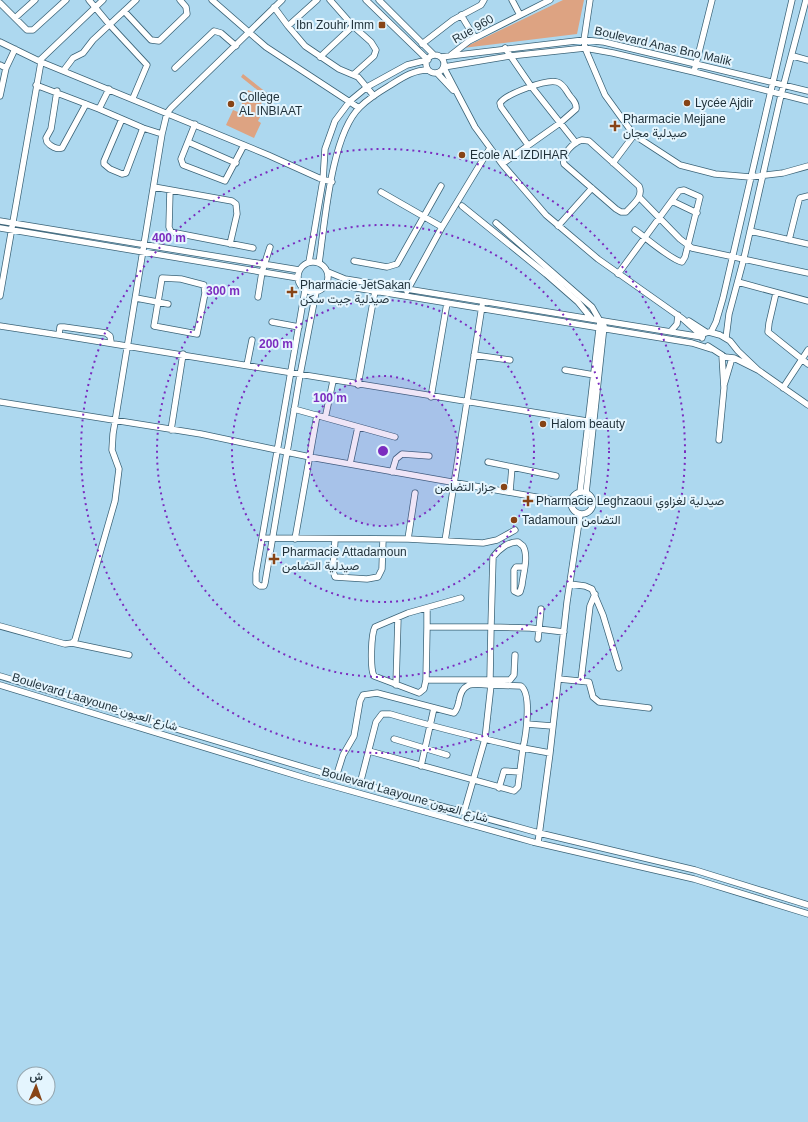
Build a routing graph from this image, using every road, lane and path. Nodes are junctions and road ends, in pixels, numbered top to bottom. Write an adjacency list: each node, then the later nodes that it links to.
1 (35, 0): 27 (street)
2 (66, 0): 27 (street)
3 (89, 0): 22 (street)
4 (103, 0): 22 (street)
5 (136, 0): 24 (street)
6 (180, 0): 24 (street)
7 (212, 0): 31 (street)
8 (282, 0): 23 (street)
9 (317, 0): 29 (street)
10 (330, 0): 30 (street)
11 (366, 0): 46 (street)
12 (484, 0): 25 (street, Rue 960)
13 (512, 0): 26 (street)
14 (550, 0): 20 (street, Rue 960)
15 (590, 0): 33 (street)
16 (712, 0): 49 (street)
17 (792, 0): 59 (street)
18 (806, 0): 43 (street)
19 (383, 1): 35 (street)
20 (540, 2): 26 (street, Rue 960)
21 (0, 3): 27 (street)
22 (95, 7): 28 (street); 48 (street)
23 (274, 7): 29 (street); 31 (street)
24 (124, 11): 28 (street)
25 (461, 15): 32 (street); 35 (street, Rue 960)
26 (520, 15): 32 (street, Rue 960)
27 (15, 18)
28 (109, 24): 54 (street); 72 (street)
29 (288, 26): 44 (street)
30 (353, 26): 44 (street); 58 (street)
31 (248, 31): 36 (street); 73 (street)
32 (474, 38): 41 (street, Rue 960)
33 (584, 40): 37 (street, Boulevard Anas Bno Malik); 38 (street); 49 (street, Boulevard Anas Bno Malik)
34 (0, 42): 39 (street)
35 (422, 44): 40 (street)
36 (236, 46): 52 (street); 78 (street)
37 (505, 48): 41 (street, Boulevard Anas Bno Malik); 42 (street)
38 (585, 48): 42 (street, Boulevard Anas Bno Malik); 56 (street, Boulevard Anas Bno Malik); 84 (street)
39 (14, 49): 48 (street); 51 (street)
40 (434, 55): 45 (street); 46 (street)
41 (450, 56): 45 (street, Boulevard Anas Bno Malik)
42 (510, 56): 53 (street, Boulevard Anas Bno Malik); 61 (street)
43 (793, 56): 47 (street); 62 (street)
44 (320, 57): 58 (street)
45 (441, 57): 53 (street)
46 (428, 60): 55 (street); 63 (street)
47 (808, 60)
48 (40, 62): 54 (street); 60 (street)
49 (696, 64): 56 (street); 59 (street, Boulevard Anas Bno Malik)
50 (0, 65): 51 (street)
51 (6, 68): 70 (street)
52 (175, 68)
53 (444, 68): 57 (street); 67 (street)
54 (64, 70): 64 (street)
55 (428, 70): 57 (street); 71 (street)
56 (694, 72): 68 (street, Boulevard Anas Bno Malik)
57 (437, 73): 67 (street)
58 (354, 74): 63 (street)
59 (772, 83): 62 (street, Boulevard Anas Bno Malik); 68 (street)
60 (36, 85): 65 (street); 112 (street)
61 (531, 86): 80 (street); 80 (street); 87 (street)
62 (784, 86): 66 (street, Boulevard Anas Bno Malik); 69 (street)
63 (368, 87): 71 (street); 73 (street)
64 (109, 89): 72 (street); 77 (street)
65 (57, 91): 75 (street); 75 (street)
66 (808, 91)
67 (454, 92): 89 (street)
68 (770, 92): 69 (street, Boulevard Anas Bno Malik); 95 (street)
69 (781, 95): 74 (street, Boulevard Anas Bno Malik); 94 (street)
70 (0, 96)
71 (374, 96): 76 (street)
72 (133, 98): 78 (street)
73 (350, 101): 76 (street); 96 (street)
74 (808, 101)
75 (86, 104): 77 (street)
76 (359, 108): 97 (street)
77 (100, 109): 79 (street)
78 (167, 113): 81 (street); 83 (street)
79 (122, 119): 82 (street); 82 (street)
80 (560, 123): 86 (street); 87 (street)
81 (195, 124): 85 (street); 88 (street)
82 (143, 128): 83 (street)
83 (162, 134): 99 (street)
84 (634, 135): 91 (street); 95 (street)
85 (188, 142): 90 (street); 90 (street)
86 (576, 143): 91 (street); 100 (street)
87 (528, 144): 92 (street)
88 (244, 145): 90 (street); 96 (street)
89 (490, 148): 92 (street); 114 (street)
90 (236, 163)
91 (613, 163): 104 (street)
92 (502, 164): 113 (street)
93 (808, 166): 94 (street)
94 (763, 176): 95 (street); 118 (street)
95 (750, 177): 128 (street)
96 (323, 180): 97 (street); 131 (street)
97 (332, 182): 132 (street)
98 (441, 186): 108 (street)
99 (154, 187): 101 (street); 123 (street)
100 (592, 188): 104 (street); 113 (street)
101 (170, 190): 121 (street); 121 (street)
102 (381, 192): 108 (street)
103 (808, 196): 120 (street)
104 (639, 198): 109 (street)
105 (672, 201): 107 (street); 107 (street); 109 (street)
106 (462, 206): 158 (street)
107 (697, 213): 124 (street)
108 (423, 217): 114 (street); 130 (street)
109 (660, 219): 119 (street); 124 (street)
110 (0, 221): 112 (street)
111 (496, 222): 159 (street)
112 (13, 223): 116 (street); 123 (street)
113 (558, 226): 138 (street)
114 (442, 227): 143 (street)
115 (0, 228): 116 (street)
116 (12, 230): 127 (street); 147 (street)
117 (635, 230): 119 (street)
118 (750, 231): 120 (street); 129 (street)
119 (646, 238): 124 (street); 138 (street)
120 (789, 240): 122 (street)
121 (230, 244): 126 (street)
122 (808, 244)
123 (145, 245): 127 (street); 133 (street)
124 (688, 245): 128 (street)
125 (270, 246): 133 (street)
126 (253, 248)
127 (144, 252): 135 (street); 150 (street)
128 (732, 256): 129 (street); 165 (street)
129 (744, 258): 137 (street); 140 (street)
130 (354, 261)
131 (309, 262): 132 (street); 134 (street)
132 (319, 263): 136 (street)
133 (265, 264): 134 (street); 135 (street)
134 (299, 270): 139 (street)
135 (262, 272): 139 (street); 149 (street)
136 (328, 272): 141 (street); 143 (street)
137 (808, 273)
138 (618, 274): 157 (street)
139 (298, 278): 142 (street)
140 (738, 282): 146 (street); 167 (street)
141 (325, 287): 144 (street); 145 (street)
142 (305, 290): 145 (street); 162 (street)
143 (408, 290): 148 (street); 153 (street)
144 (375, 291): 148 (street); 188 (street)
145 (316, 292): 185 (street)
146 (776, 293): 151 (street); 178 (street)
147 (0, 296)
148 (404, 296): 154 (street)
149 (258, 297)
150 (136, 298): 152 (street); 170 (street)
151 (808, 301)
152 (157, 302): 152 (street); 155 (street)
153 (483, 302): 156 (street); 158 (street)
154 (447, 303): 156 (street); 191 (street)
155 (168, 304)
156 (482, 309): 163 (street); 175 (street)
157 (681, 317): 164 (street); 165 (street)
158 (592, 319): 159 (street)
159 (602, 321): 163 (street); 164 (street)
160 (272, 322): 162 (street)
161 (0, 326): 166 (street)
162 (299, 327): 184 (street)
163 (601, 328): 171 (street); 186 (street); 199 (street)
164 (671, 331): 165 (street)
165 (705, 334): 167 (street); 171 (street)
166 (59, 335): 169 (street); 169 (street)
167 (726, 338): 173 (street)
168 (252, 340): 181 (street)
169 (111, 342): 170 (street)
170 (128, 345): 174 (street); 198 (street)
171 (711, 349): 176 (street)
172 (808, 350): 178 (street)
173 (738, 351): 177 (street); 183 (street)
174 (183, 354): 181 (street); 201 (street)
175 (474, 355): 179 (street); 193 (street)
176 (722, 355): 177 (street); 189 (street)
177 (733, 358): 183 (street); 189 (street)
178 (802, 359): 180 (street); 190 (street)
179 (510, 360)
180 (808, 364)
181 (247, 365): 184 (street)
182 (565, 370): 186 (street)
183 (758, 370): 190 (street)
184 (292, 374): 185 (street); 204 (street)
185 (300, 375): 187 (street); 195 (street)
186 (594, 375): 199 (street)
187 (332, 381): 188 (street); 196 (street)
188 (358, 385): 191 (street)
189 (724, 388): 203 (street)
190 (783, 388): 194 (street)
191 (431, 396): 193 (street)
192 (0, 402): 198 (street)
193 (467, 402): 199 (street); 214 (street)
194 (808, 405)
195 (294, 409): 197 (street); 205 (street)
196 (326, 414)
197 (317, 415): 200 (street); 207 (street)
198 (116, 420): 201 (street); 242 (street)
199 (590, 422): 217 (street)
200 (358, 427): 202 (street); 209 (street)
201 (171, 430): 204 (street)
202 (395, 437)
203 (719, 440)
204 (278, 451): 205 (street); 213 (street)
205 (287, 453): 207 (street); 215 (street)
206 (429, 456): 211 (street)
207 (310, 457): 209 (street); 224 (street)
208 (488, 462): 210 (street)
209 (350, 464): 211 (street)
210 (512, 467): 212 (street); 216 (street)
211 (392, 472): 214 (street)
212 (556, 476)
213 (273, 482): 215 (street); 222 (street)
214 (454, 482): 216 (street); 228 (street)
215 (281, 484): 223 (street)
216 (510, 491): 219 (street)
217 (583, 492): 219 (street); 220 (street)
218 (415, 493): 226 (street)
219 (570, 503): 220 (street)
220 (580, 515): 230 (street)
221 (514, 530): 228 (street)
222 (263, 538): 223 (street); 223 (street)
223 (272, 539): 224 (street)
224 (295, 539): 227 (street)
225 (383, 539): 226 (street); 227 (street); 227 (street)
226 (408, 539): 228 (street)
227 (335, 540)
228 (446, 541)
229 (524, 567): 238 (street)
230 (570, 584): 231 (street); 240 (street)
231 (595, 594): 245 (street); 249 (street)
232 (461, 598): 233 (street)
233 (427, 609): 235 (street); 237 (street)
234 (541, 609): 239 (street)
235 (398, 618): 252 (street); 252 (street)
236 (0, 626): 242 (street)
237 (427, 627): 238 (street); 248 (street)
238 (490, 627): 239 (street); 250 (street)
239 (539, 629): 240 (street); 241 (street)
240 (564, 632): 247 (street)
241 (538, 639)
242 (72, 643): 243 (street)
243 (129, 655)
244 (515, 655): 250 (street)
245 (619, 668)
246 (0, 676): 267 (street, Boulevard Laayoune شارع العيون)
247 (558, 679): 249 (street); 257 (street)
248 (426, 680): 250 (street); 252 (street)
249 (581, 680): 254 (street)
250 (490, 682): 253 (street); 255 (street); 259 (street)
251 (0, 685): 273 (street, Boulevard Laayoune شارع العيون)
252 (396, 685)
253 (434, 708): 256 (street); 267 (street)
254 (649, 708)
255 (526, 724): 257 (street); 261 (street)
256 (430, 725): 259 (street); 260 (street); 262 (street)
257 (552, 726): 263 (street)
258 (394, 739): 260 (street)
259 (484, 739): 261 (street); 268 (street)
260 (425, 748): 264 (street); 265 (street)
261 (524, 748): 263 (street); 266 (street)
262 (369, 751): 265 (street); 269 (street)
263 (550, 753): 272 (street)
264 (447, 754)
265 (421, 766): 268 (street)
266 (520, 772): 270 (street); 270 (street)
267 (336, 778): 269 (street, Boulevard Laayoune شارع العيون)
268 (472, 780): 270 (street); 271 (street)
269 (360, 784): 271 (street, Boulevard Laayoune شارع العيون)
270 (499, 788)
271 (464, 812): 272 (street, Boulevard Laayoune شارع العيون)
272 (539, 833): 273 (street); 274 (street, Boulevard Laayoune شارع العيون)
273 (538, 843): 275 (street, Boulevard Laayoune شارع العيون)
274 (808, 905)
275 (808, 914)

